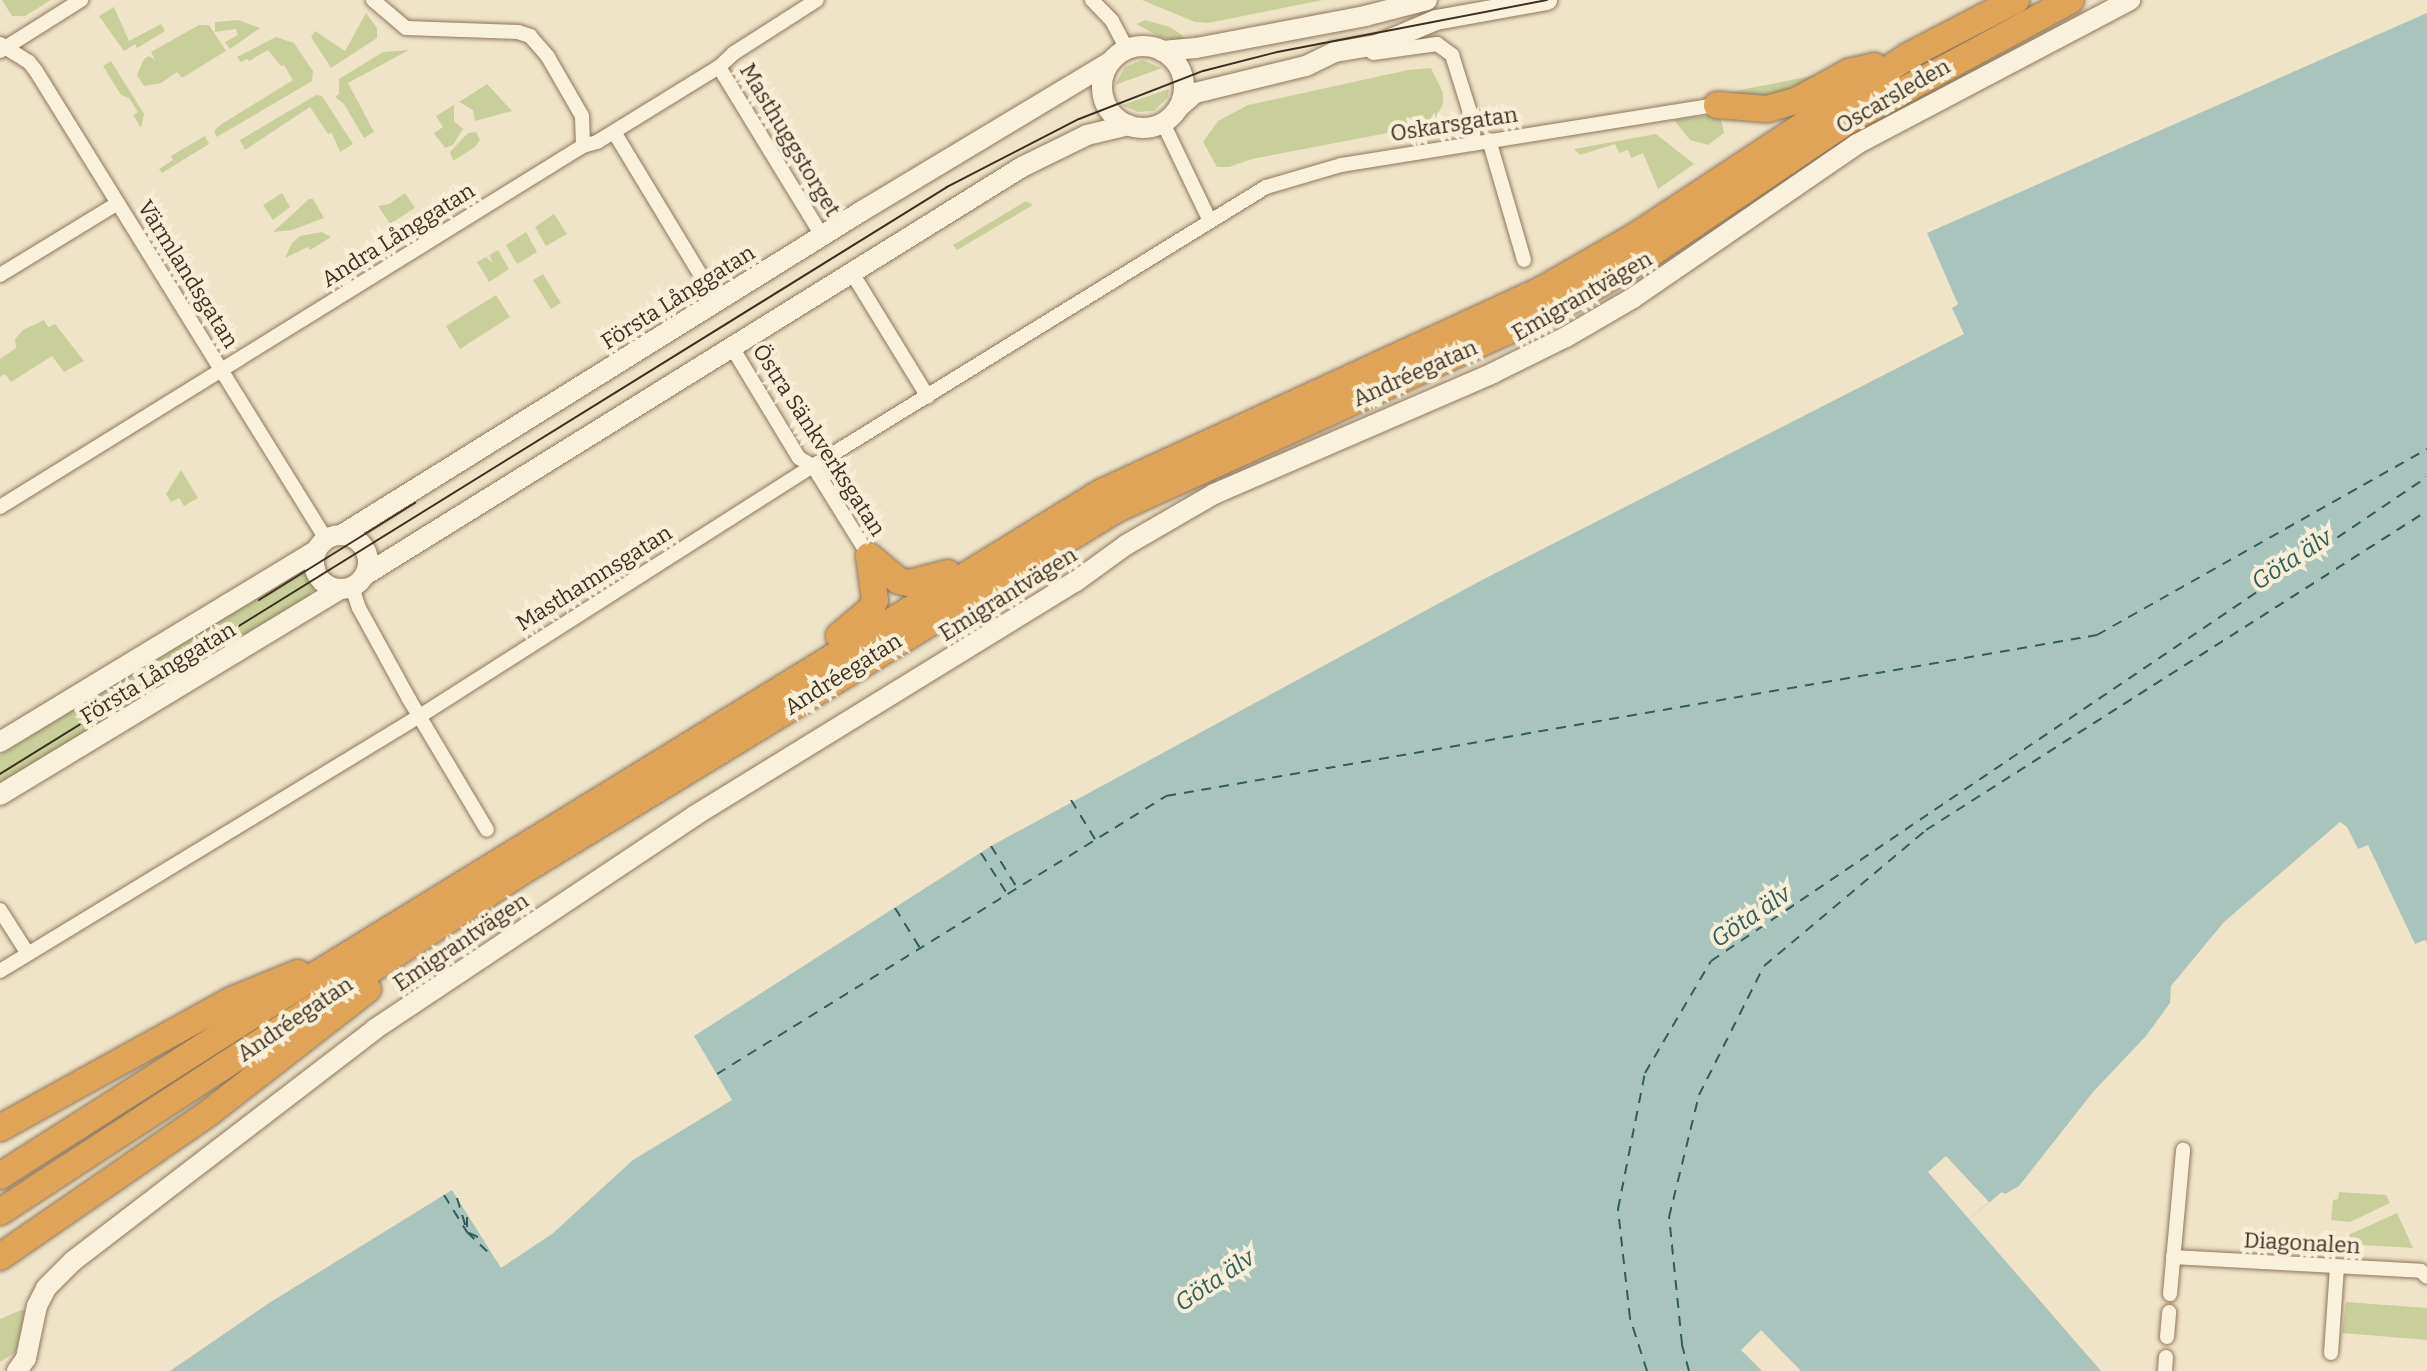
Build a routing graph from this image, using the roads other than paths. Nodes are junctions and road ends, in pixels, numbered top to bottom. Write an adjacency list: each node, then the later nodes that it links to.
1 (81, 0): 10 (street)
2 (373, 0): 23 (street)
3 (817, 0): 16 (street, Andra Långgatan)
4 (1092, 0): 11 (street)
5 (1427, 0): 12 (street)
6 (1547, 0): 15 (street)
7 (2016, 0): 13 (highway, Oscarsleden)
8 (2071, 0): 24 (highway, Oscarsleden)
9 (2130, 0): 63 (street, Emigrantvägen)
10 (2, 48): 25 (street, Värmlandsgatan)
11 (1127, 49): 12 (street); 14 (street)
12 (1162, 51): 18 (street)
13 (1908, 56): 17 (highway); 24 (highway, Oscarsleden)
14 (1110, 62): 20 (street); 27 (street, Första Långgatan)
15 (1306, 66): 18 (street); 22 (street)
16 (719, 67): 21 (street, Andra Långgatan); 27 (street, Masthuggstorget)
17 (1717, 105): 22 (street, Oskarsgatan)
18 (1179, 107): 19 (street)
19 (1163, 123): 20 (street); 26 (street)
20 (1129, 125): 29 (street, Första Långgatan)
21 (614, 132): 23 (street, Andra Långgatan); 31 (street)
22 (1482, 141): 26 (street, Oskarsgatan); 28 (street)
23 (583, 146): 33 (street, Andra Långgatan)
24 (1718, 195): 39 (highway, Andréegatan); 47 (highway, Andréegatan)
25 (118, 203): 30 (street); 33 (street, Värmlandsgatan)
26 (1210, 221): 34 (street, Masthamnsgatan)
27 (822, 236): 31 (street, Första Långgatan)
28 (1524, 260)
29 (852, 273): 32 (street, Första Långgatan); 34 (street)
30 (0, 275)
31 (717, 302): 37 (street, Första Långgatan)
32 (733, 349): 35 (street, Östra Sänkverksgatan); 40 (street, Första Långgatan)
33 (223, 371): 36 (street, Andra Långgatan); 37 (street, Värmlandsgatan)
34 (928, 397): 35 (street, Masthamnsgatan)
35 (813, 466): 38 (street, Östra Sänkverksgatan); 42 (street, Masthamnsgatan)
36 (0, 507)
37 (328, 541): 40 (street); 40 (street); 43 (street, Första Långgatan)
38 (869, 556): 39 (highway); 41 (highway)
39 (975, 569): 41 (highway, Andréegatan)
40 (353, 584): 42 (street); 44 (street, Första Långgatan)
41 (826, 659): 49 (highway, Andréegatan)
42 (420, 716): 45 (street); 48 (street, Masthamnsgatan)
43 (0, 742)
44 (0, 795)
45 (487, 830)
46 (0, 910): 48 (street)
47 (428, 931): 54 (highway, Andréegatan); 55 (highway)
48 (28, 954): 50 (street, Masthamnsgatan)
49 (330, 967): 51 (highway); 53 (highway, Andréegatan)
50 (0, 971)
51 (0, 1128)
52 (2183, 1150): 56 (street)
53 (0, 1176)
54 (0, 1212)
55 (0, 1257)
56 (2173, 1257): 57 (street, Diagonalen); 59 (street)
57 (2337, 1268): 58 (street, Diagonalen); 62 (street)
58 (2427, 1277)
59 (2170, 1294)
60 (2169, 1312): 61 (street)
61 (2167, 1337)
62 (2330, 1361)
63 (20, 1370)

